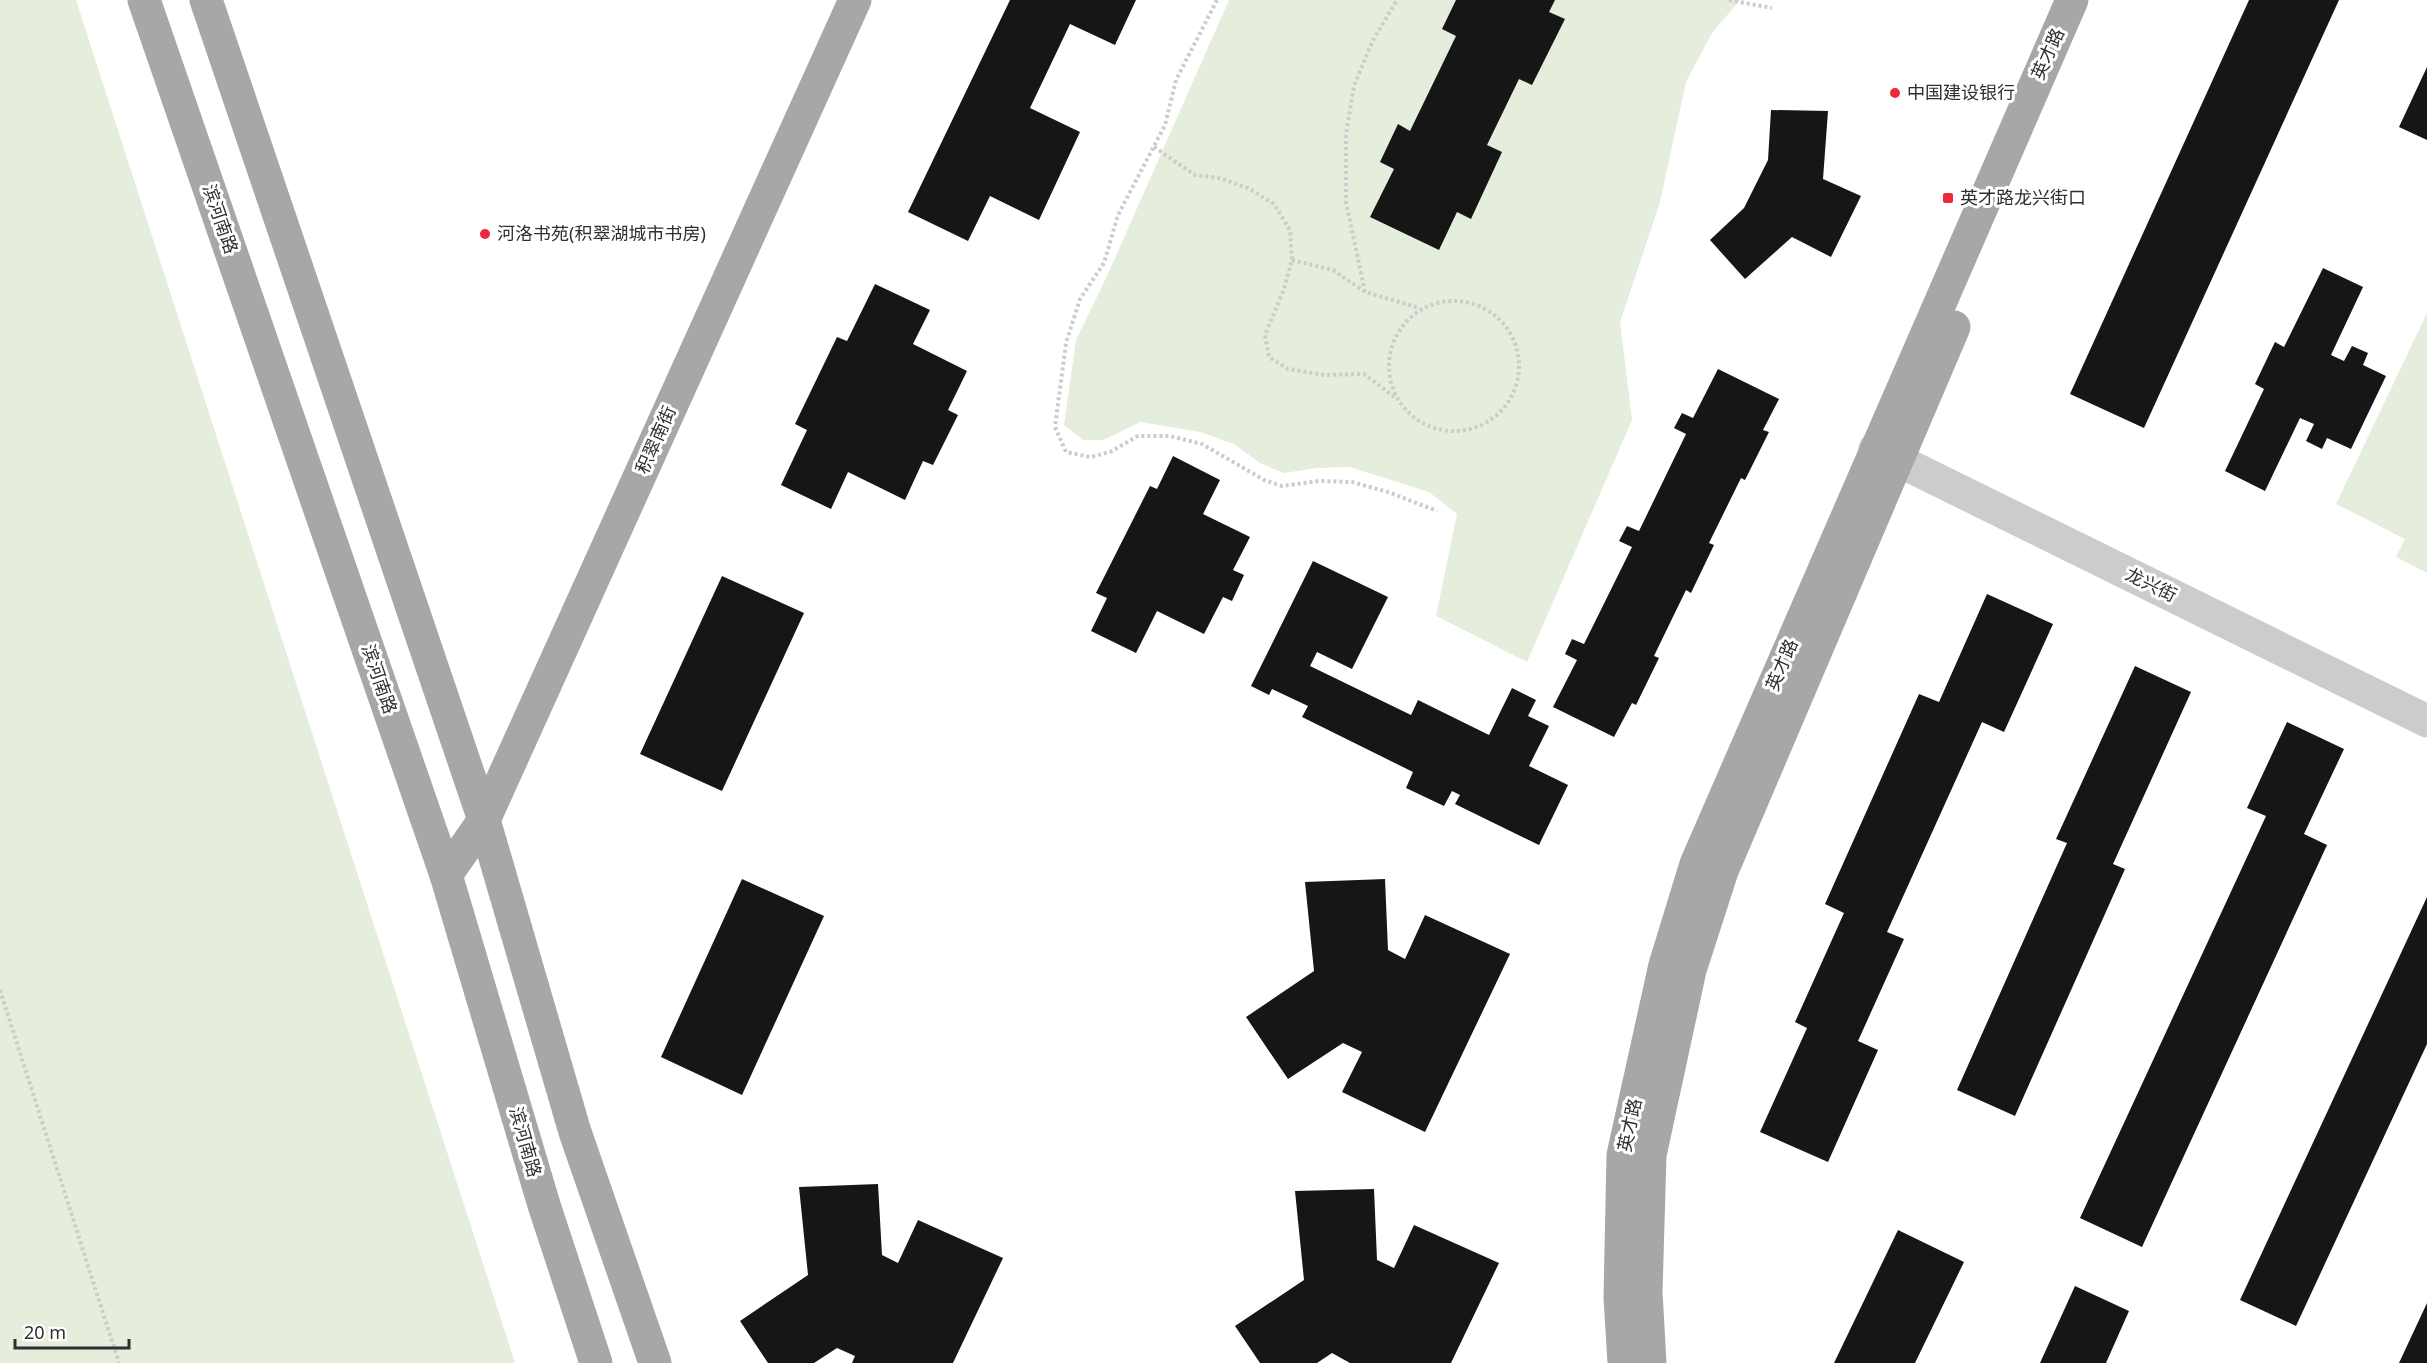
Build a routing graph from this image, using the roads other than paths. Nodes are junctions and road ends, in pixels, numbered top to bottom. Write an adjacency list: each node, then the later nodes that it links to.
1 (144, 0): 9 (main road, 滨河南路)
2 (206, 0): 8 (main road)
3 (855, 0): 8 (main road, 积翠南街)
4 (2072, 0): 6 (main road, 英才路)
5 (2096, 0): 6 (main road, 英才路)
6 (1886, 454): 7 (street, 龙兴街); 12 (main road, 英才路); 13 (main road, 英才路)
7 (2427, 722)
8 (484, 820): 9 (main road, 积翠南街); 11 (main road)
9 (446, 875): 10 (main road, 滨河南路)
10 (596, 1363)
11 (654, 1363)
12 (1624, 1363)
13 (1650, 1363)

